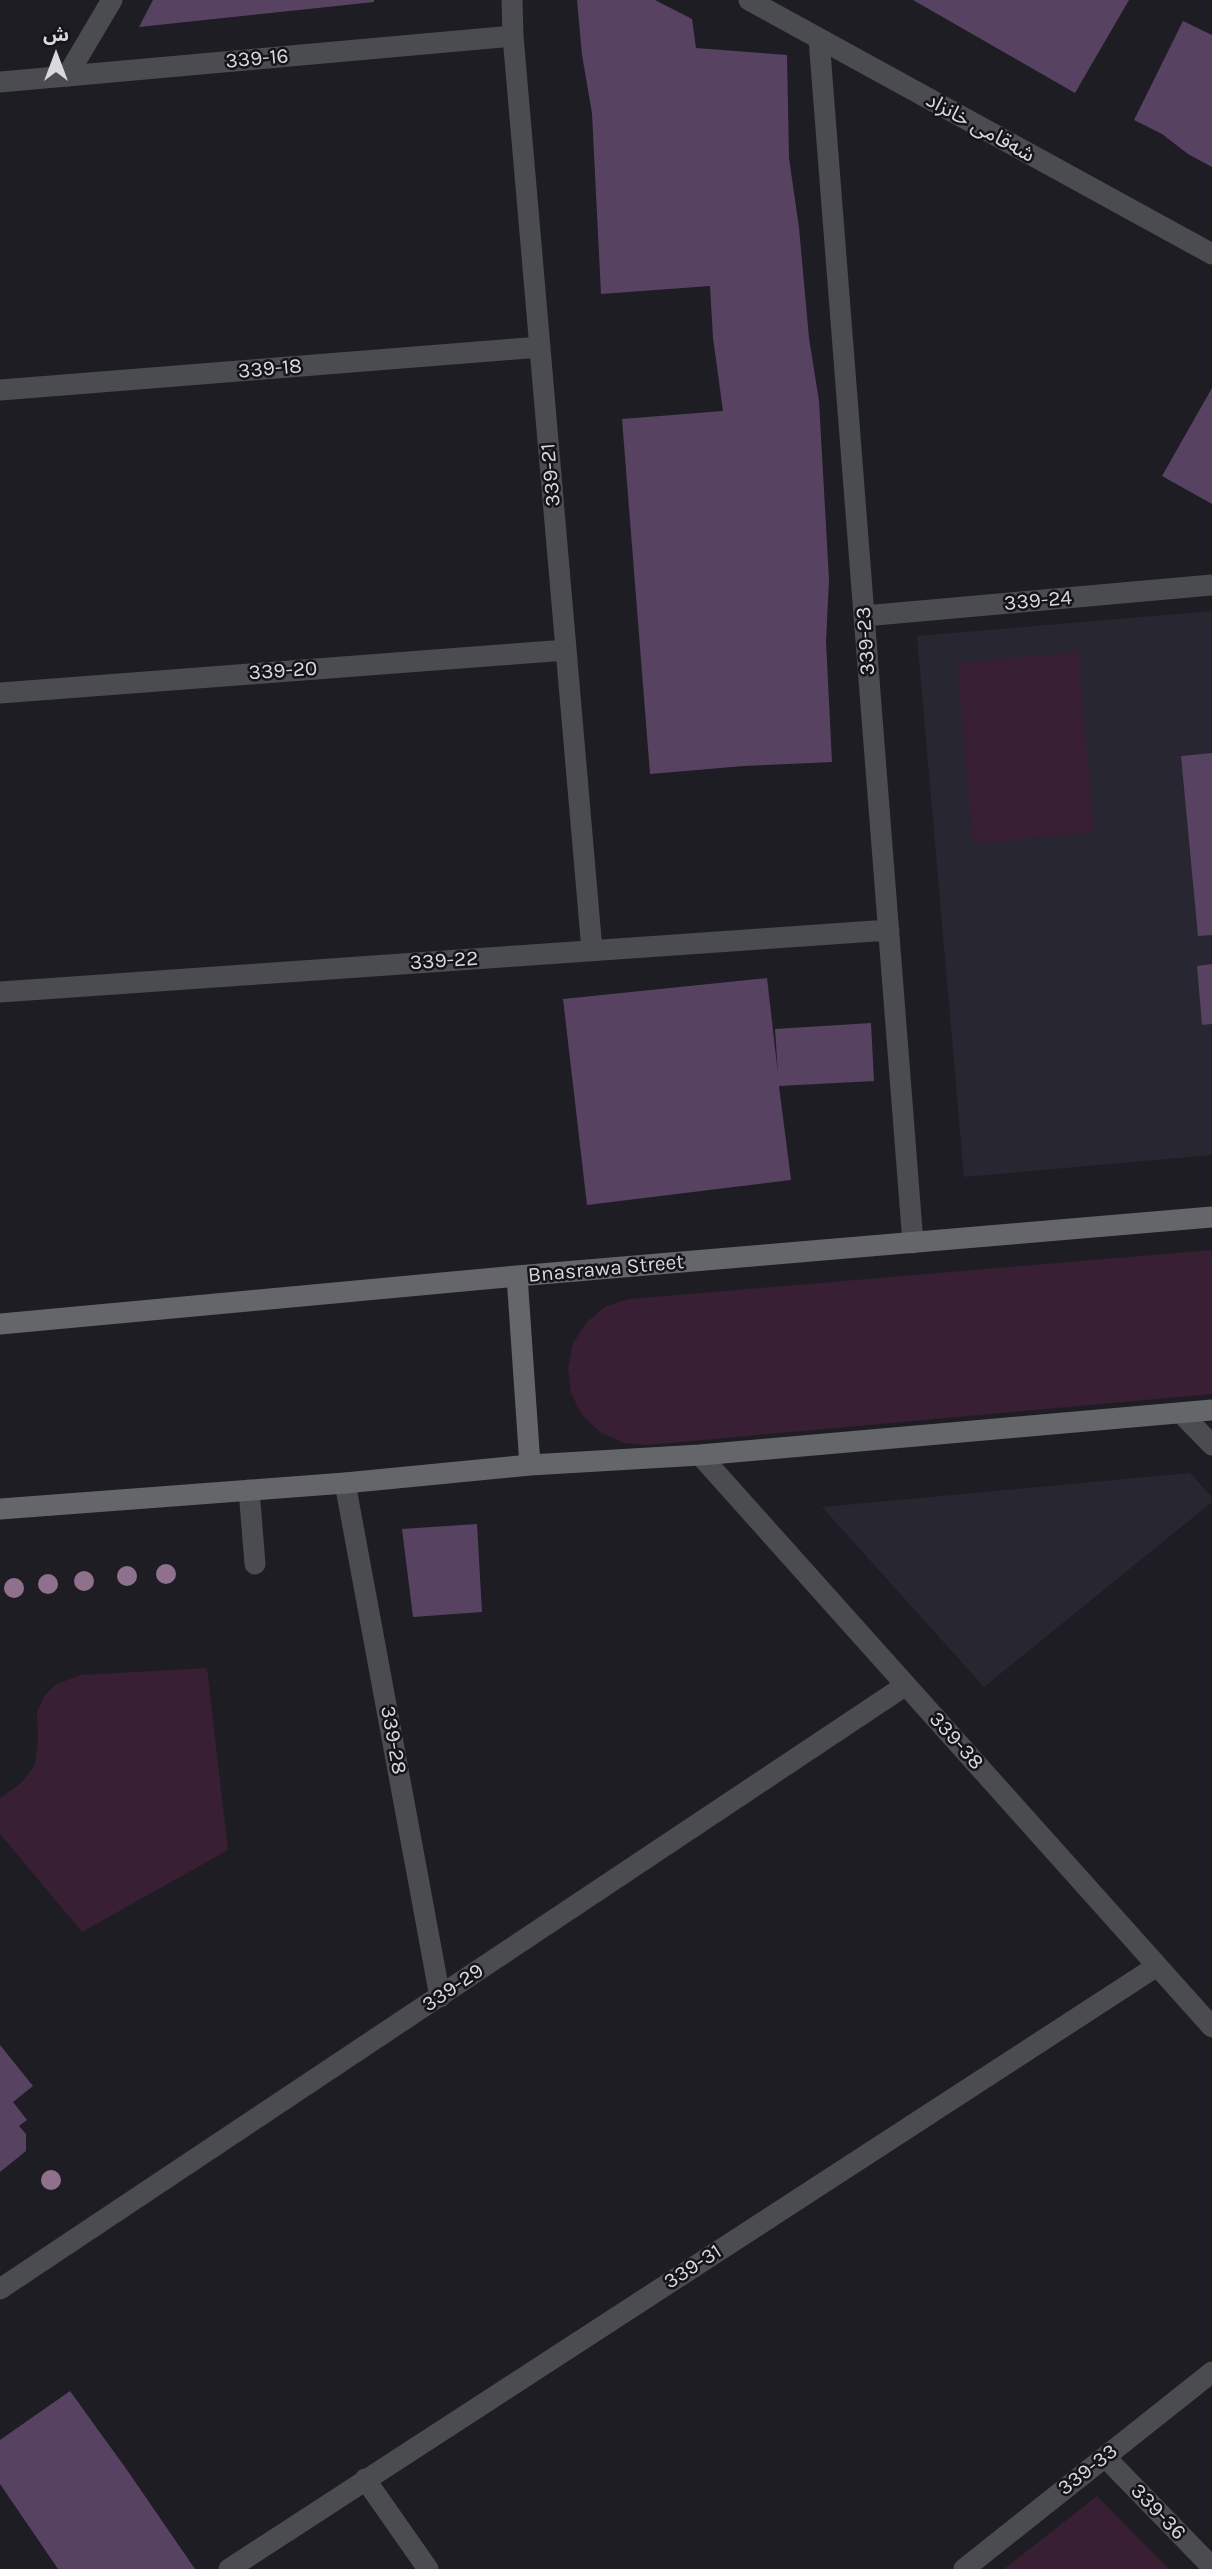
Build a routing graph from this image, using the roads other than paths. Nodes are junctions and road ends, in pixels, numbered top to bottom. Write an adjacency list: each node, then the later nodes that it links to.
1 (113, 0): 6 (street)
2 (512, 0): 4 (street, 339-21)
3 (759, 2): 5 (street, شەقامی خانزاد)
4 (513, 36): 6 (street, 339-16); 9 (street, 339-21)
5 (819, 39): 8 (street, شەقامی خانزاد); 12 (street, 339-23)
6 (67, 76): 7 (street, 339-16)
7 (0, 82)
8 (1212, 254)
9 (540, 347): 10 (street, 339-18); 13 (street, 339-21)
10 (0, 390)
11 (1212, 585): 12 (street, 339-24)
12 (864, 616): 15 (street, 339-23)
13 (566, 650): 14 (street, 339-20); 16 (street, 339-21)
14 (0, 693)
15 (888, 930): 16 (street, 339-22); 19 (street, 339-23)
16 (592, 950): 17 (street, 339-22)
17 (0, 992)
18 (1212, 1217): 19 (main road, Bnasrawa Street)
19 (914, 1243): 20 (main road, Bnasrawa Street)
20 (517, 1276): 21 (main road, Bnasrawa Street); 26 (main road)
21 (0, 1324)
22 (1212, 1410): 23 (main road)
23 (1181, 1413): 24 (street); 25 (main road)
24 (1212, 1445)
25 (700, 1455): 26 (main road); 31 (street, 339-38)
26 (530, 1465): 27 (main road)
27 (345, 1483): 28 (main road); 33 (street, 339-28)
28 (249, 1490): 29 (main road); 30 (street)
29 (0, 1509)
30 (255, 1564)
31 (906, 1685): 32 (street, 339-38); 33 (street, 339-29)
32 (1157, 1966): 34 (street, 339-38); 38 (street, 339-31)
33 (440, 1997): 35 (street, 339-29)
34 (1212, 2027)
35 (0, 2289)
36 (1212, 2372): 37 (street, 339-33)
37 (1105, 2457): 39 (street, 339-36); 42 (street, 339-33)
38 (365, 2479): 40 (street, 339-31); 41 (street)
39 (1212, 2567)
40 (229, 2569)
41 (428, 2569)
42 (964, 2569)

